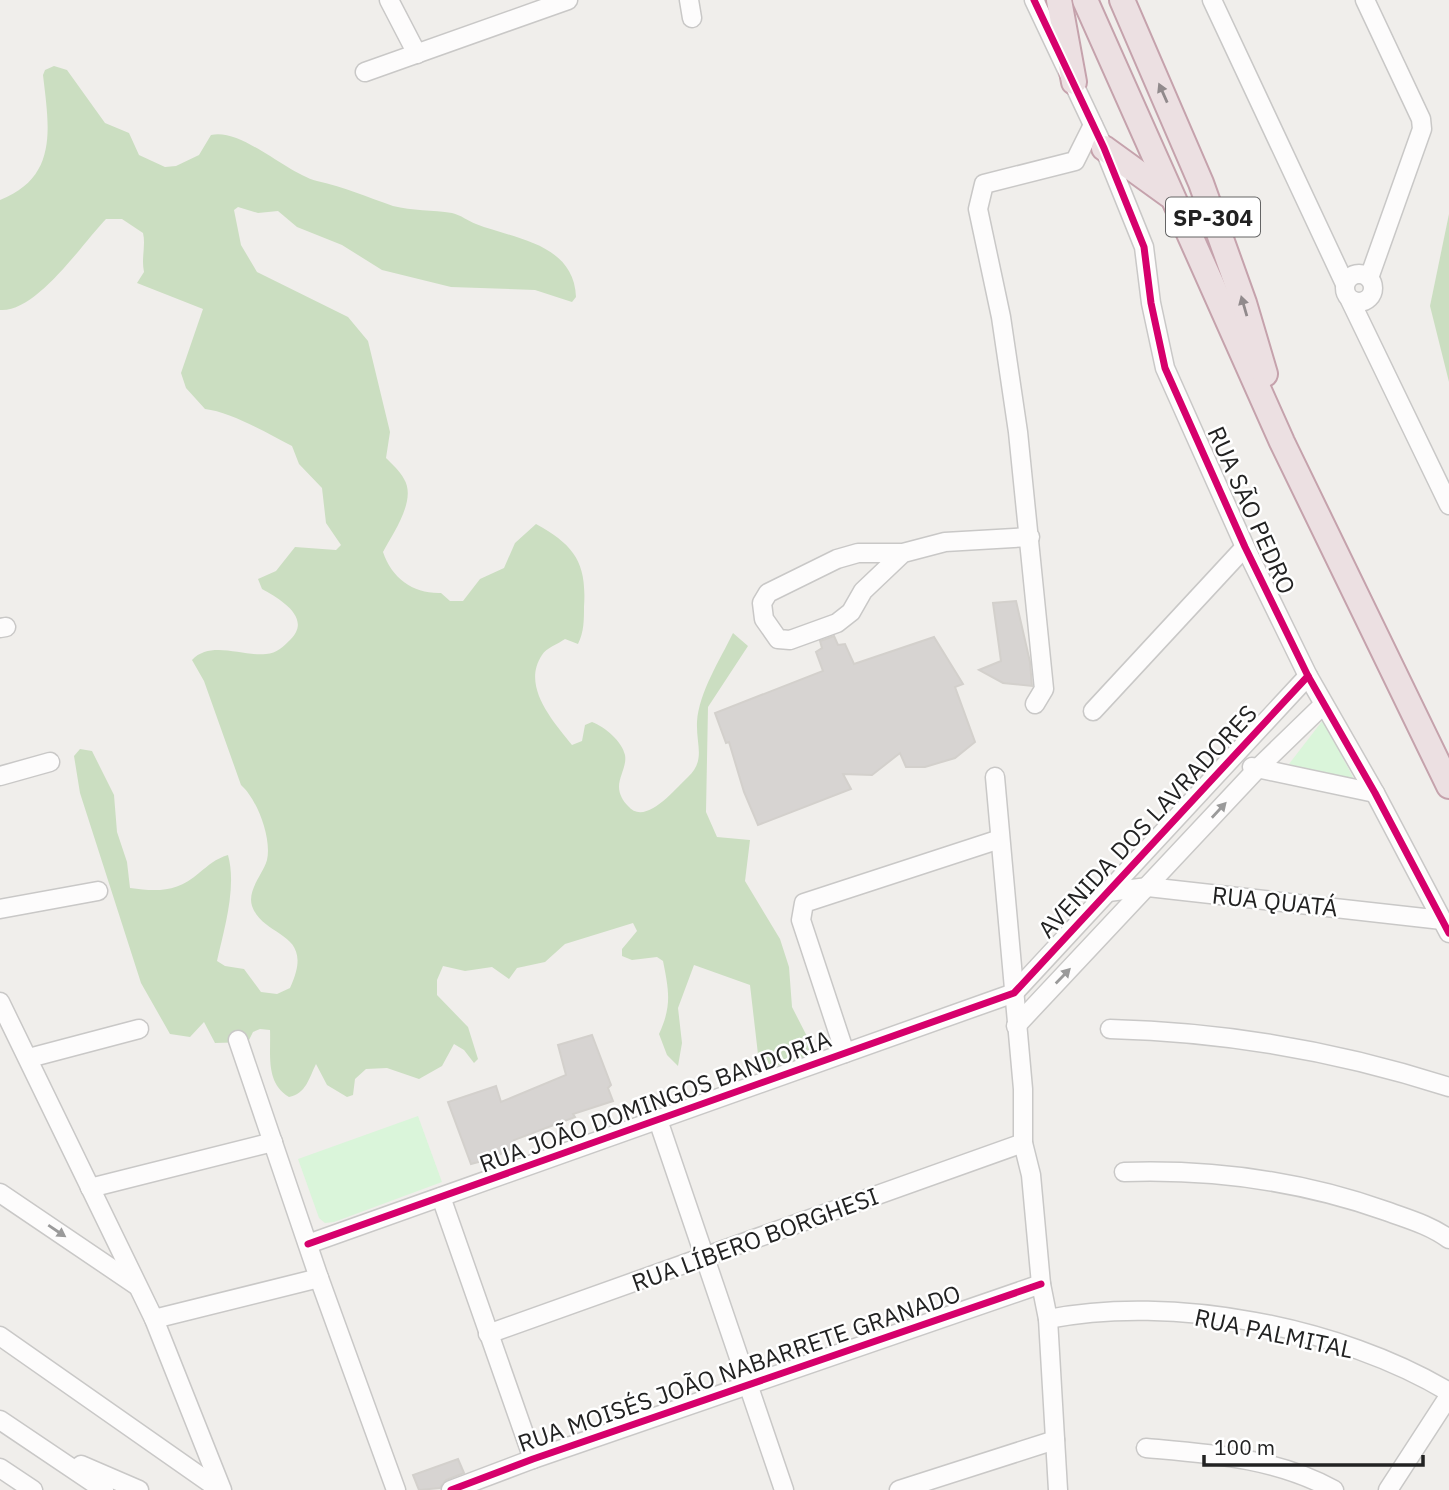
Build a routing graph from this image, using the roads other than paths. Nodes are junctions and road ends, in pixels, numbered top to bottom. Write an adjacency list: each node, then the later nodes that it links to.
1 (389, 0): 12 (street)
2 (568, 0): 10 (street)
3 (689, 0): 11 (street)
4 (1034, 0): 14 (street, RUA SÃO PEDRO)
5 (1059, 0): 14 (highway)
6 (1085, 0): 17 (highway, SP-304)
7 (1122, 0): 20 (highway, SP-304, one-way to 7)
8 (1213, 0): 19 (street)
9 (1364, 0): 18 (street)
10 (546, 4): 12 (street)
11 (692, 18)
12 (417, 54): 13 (street)
13 (365, 72)
14 (1074, 82): 15 (street, RUA SÃO PEDRO)
15 (1093, 125): 16 (street, RUA SÃO PEDRO); 22 (street)
16 (1104, 148): 17 (highway); 23 (street, RUA SÃO PEDRO)
17 (1170, 196): 20 (highway, SP-304)
18 (1369, 278): 19 (street); 19 (street)
19 (1348, 292): 21 (street)
20 (1282, 442): 34 (highway, SP-304)
21 (1449, 505)
22 (1030, 537): 24 (street); 26 (street)
23 (1245, 547): 25 (street, RUA SÃO PEDRO); 28 (street)
24 (903, 553): 24 (street)
25 (1308, 676): 27 (street, RUA SÃO PEDRO); 29 (street, AVENIDA DOS LAVRADORES)
26 (1035, 704)
27 (1323, 705): 31 (street, AVENIDA DOS LAVRADORES); 35 (street, RUA SÃO PEDRO)
28 (1093, 711)
29 (1229, 761): 31 (street); 39 (street, AVENIDA DOS LAVRADORES)
30 (50, 762): 32 (street)
31 (1258, 768): 35 (street); 37 (street, AVENIDA DOS LAVRADORES, one-way to 31)
32 (0, 776)
33 (995, 777): 36 (street)
34 (1449, 786)
35 (1375, 793): 41 (street, RUA SÃO PEDRO)
36 (1000, 839): 42 (street); 48 (street)
37 (1148, 887): 39 (street, RUA QUATÁ); 41 (street, RUA QUATÁ); 44 (street, AVENIDA DOS LAVRADORES, one-way to 37)
38 (98, 891): 40 (street)
39 (1108, 892): 42 (street, AVENIDA DOS LAVRADORES)
40 (0, 909)
41 (1445, 926)
42 (1014, 993): 44 (street); 48 (street, RUA JOÃO DOMINGOS BANDORIA)
43 (0, 1002): 49 (street)
44 (1016, 1026): 53 (street)
45 (139, 1029): 49 (street)
46 (1110, 1029): 50 (street)
47 (238, 1040): 52 (street)
48 (845, 1054): 51 (street, RUA JOÃO DOMINGOS BANDORIA)
49 (29, 1058): 55 (street)
50 (1449, 1087)
51 (658, 1120): 57 (street, RUA JOÃO DOMINGOS BANDORIA); 60 (street)
52 (273, 1142): 55 (street); 59 (street)
53 (1023, 1143): 60 (street, RUA LÍBERO BORGHESI); 62 (street)
54 (1124, 1172): 58 (street)
55 (90, 1188): 63 (street)
56 (0, 1193): 63 (street, one-way to 63)
57 (441, 1197): 59 (street, RUA JOÃO DOMINGOS BANDORIA); 66 (street)
58 (1449, 1239)
59 (308, 1244): 61 (street)
60 (705, 1257): 66 (street, RUA LÍBERO BORGHESI); 68 (street)
61 (319, 1278): 64 (street); 80 (street)
62 (1041, 1284): 65 (street); 68 (street, RUA MOISÉS JOÃO NABARRETE GRANADO)
63 (136, 1285): 64 (street)
64 (154, 1319): 79 (street)
65 (1048, 1320): 69 (street, RUA PALMITAL); 71 (street)
66 (488, 1334): 74 (street)
67 (0, 1336): 79 (street)
68 (746, 1385): 74 (street, RUA MOISÉS JOÃO NABARRETE GRANADO); 82 (street)
69 (1449, 1394): 86 (street)
70 (0, 1420): 73 (street)
71 (1055, 1440): 83 (street); 84 (street)
72 (1146, 1448): 85 (street)
73 (46, 1450): 77 (street); 78 (street)
74 (533, 1459): 81 (street, RUA MOISÉS JOÃO NABARRETE GRANADO)
75 (0, 1468): 76 (street)
76 (33, 1490)
77 (104, 1490)
78 (139, 1490)
79 (221, 1490)
80 (396, 1490)
81 (451, 1490)
82 (783, 1490)
83 (899, 1490)
84 (1058, 1490)
85 (1334, 1490)
86 (1388, 1490)

